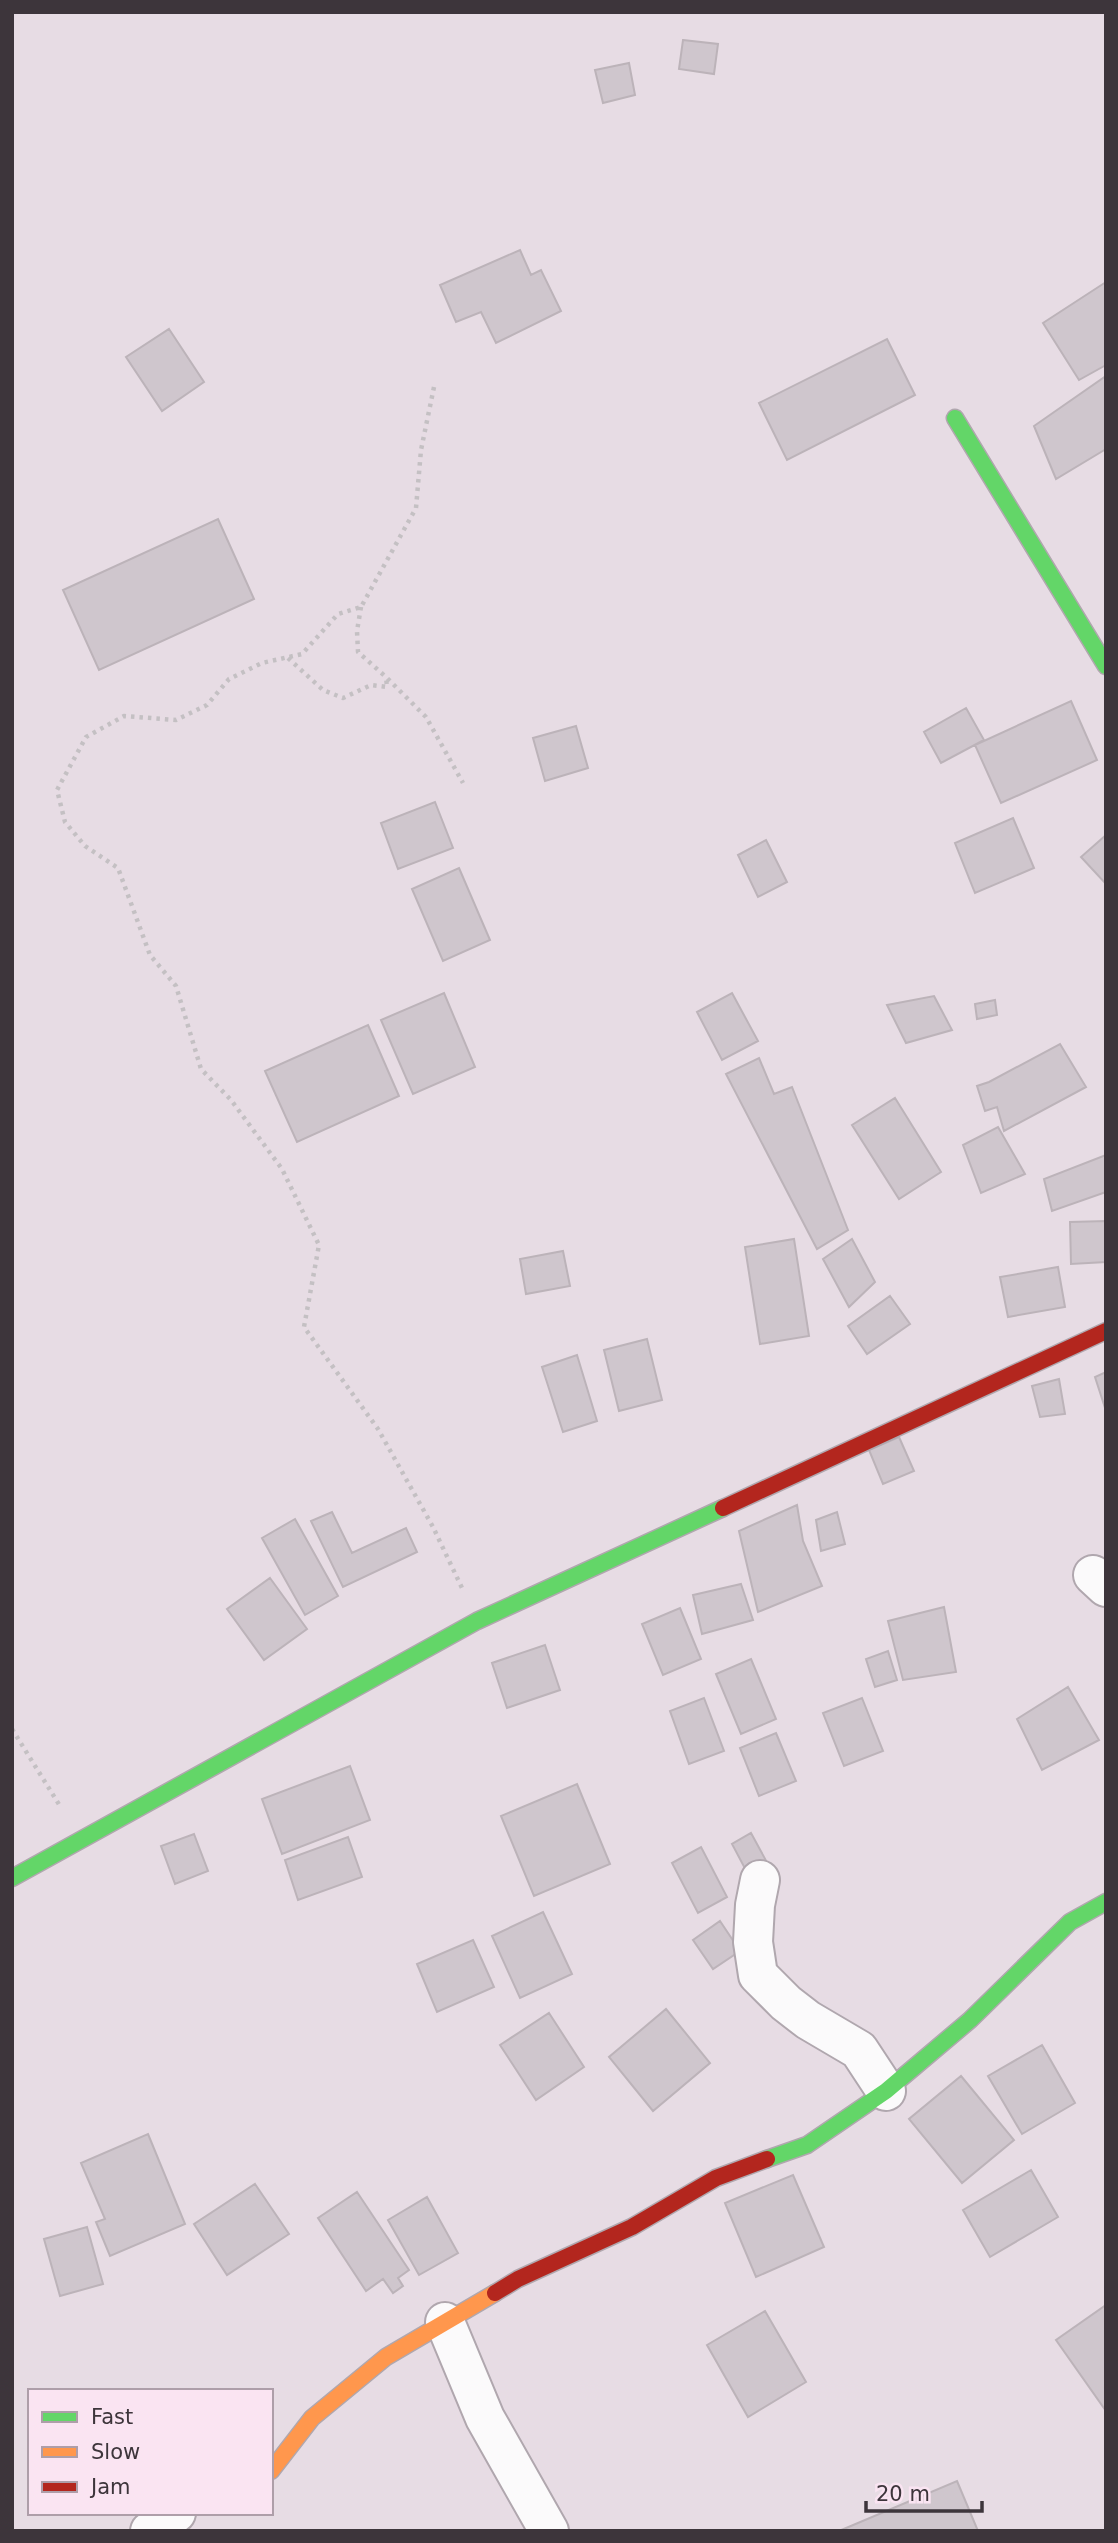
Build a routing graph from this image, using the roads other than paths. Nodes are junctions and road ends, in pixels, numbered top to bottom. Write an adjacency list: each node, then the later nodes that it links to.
1 (955, 418): 2 (street)
2 (1106, 666)
3 (1106, 1331): 4 (street)
4 (12, 1878)
5 (760, 1880): 7 (street)
6 (1106, 1902): 7 (street)
7 (886, 2091): 8 (street)
8 (445, 2322): 9 (street); 12 (street)
9 (273, 2468)
10 (173, 2515): 11 (street)
11 (150, 2531)
12 (549, 2531)

